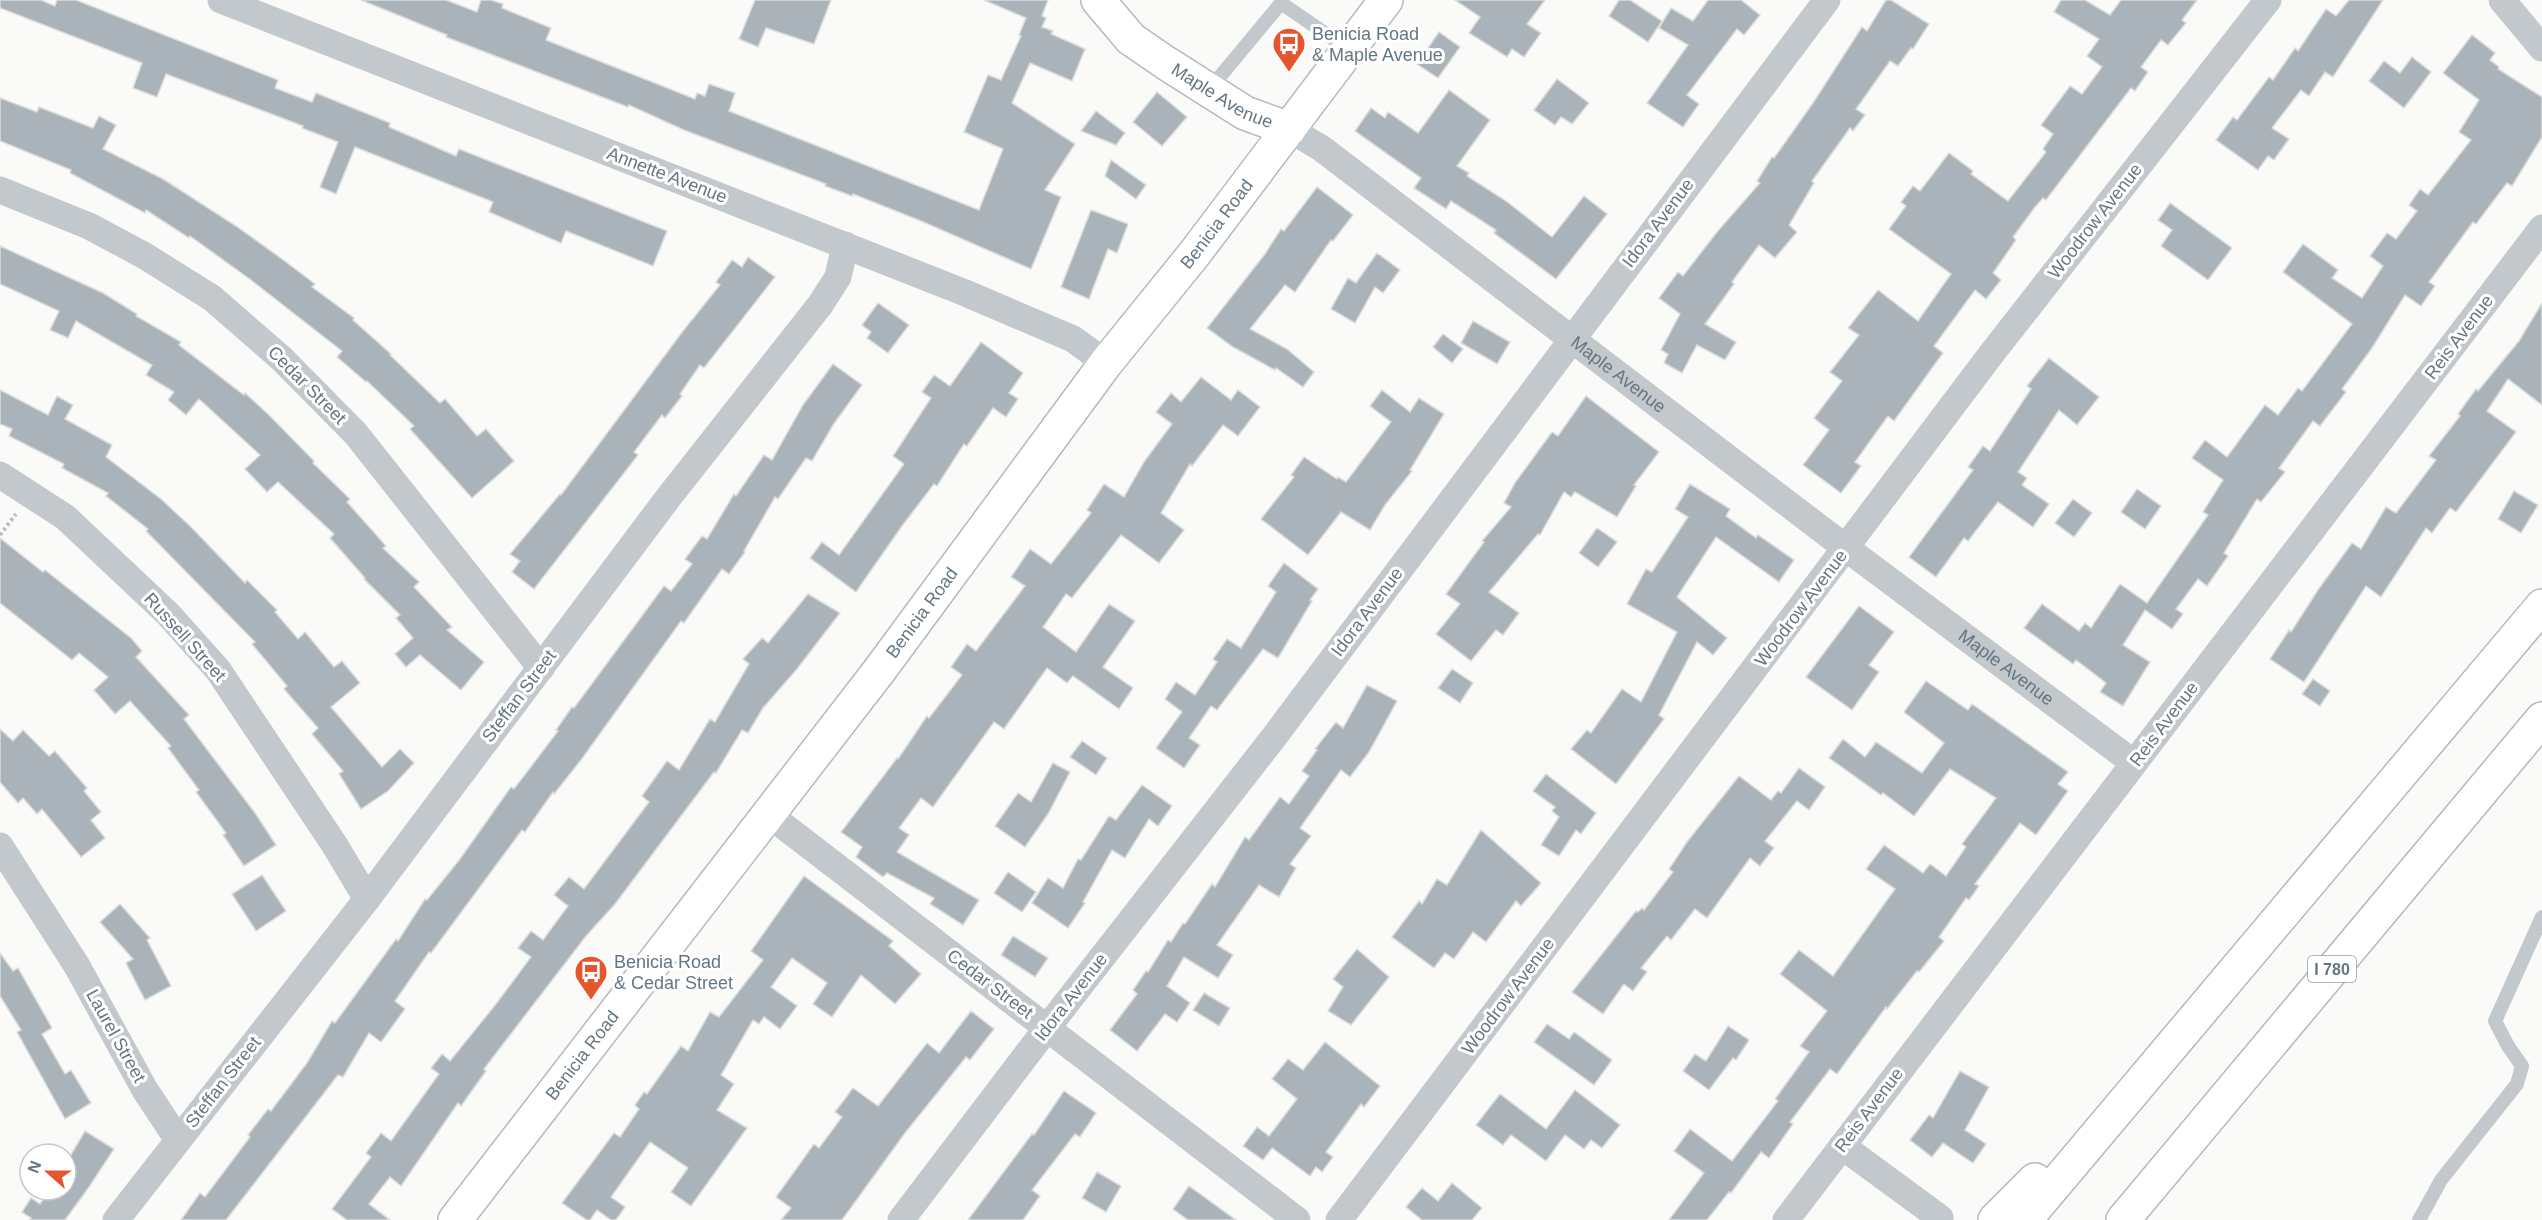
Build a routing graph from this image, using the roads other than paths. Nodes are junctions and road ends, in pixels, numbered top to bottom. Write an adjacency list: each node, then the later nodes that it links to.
1 (221, 0): 13 (street, Annette Avenue)
2 (1098, 0): 9 (main road, Maple Avenue)
3 (1386, 0): 8 (main road, Benicia Road)
4 (1827, 0): 14 (street, Idora Avenue)
5 (2268, 0): 17 (street, Woodrow Avenue)
6 (2502, 0): 7 (street)
7 (2542, 48)
8 (1349, 50): 9 (lane); 10 (main road, Benicia Road)
9 (1208, 91): 10 (main road, Maple Avenue)
10 (1289, 129): 14 (street, Maple Avenue); 15 (main road, Benicia Road)
11 (0, 190): 19 (street, Cedar Street)
12 (2542, 228): 21 (street, Reis Avenue)
13 (845, 246): 15 (street, Annette Avenue); 19 (street, Steffan Street)
14 (1571, 339): 17 (street, Maple Avenue); 26 (street, Idora Avenue)
15 (1106, 363): 22 (main road, Benicia Road)
16 (0, 475): 24 (street, Russell Street)
17 (1846, 548): 21 (street, Maple Avenue); 35 (street, Woodrow Avenue)
18 (2542, 606): 27 (main road)
19 (541, 668): 24 (street, Steffan Street)
20 (2542, 719): 39 (main road, I 780)
21 (2134, 763): 29 (street, Reis Avenue)
22 (768, 814): 26 (street, Cedar Street); 32 (main road, Benicia Road)
23 (0, 846): 28 (street, Laurel Street)
24 (367, 899): 28 (street, Steffan Street)
25 (2542, 917): 40 (lane)
26 (1047, 1028): 33 (street, Idora Avenue); 34 (street, Cedar Street)
27 (2151, 1068): 37 (main road); 38 (main road)
28 (178, 1140): 31 (street)
29 (1842, 1146): 30 (street); 36 (street, Reis Avenue)
30 (1940, 1218)
31 (116, 1220)
32 (454, 1220)
33 (901, 1220)
34 (1297, 1220)
35 (1339, 1220)
36 (1786, 1220)
37 (1995, 1220)
38 (2025, 1220)
39 (2123, 1220)
40 (2419, 1220)

